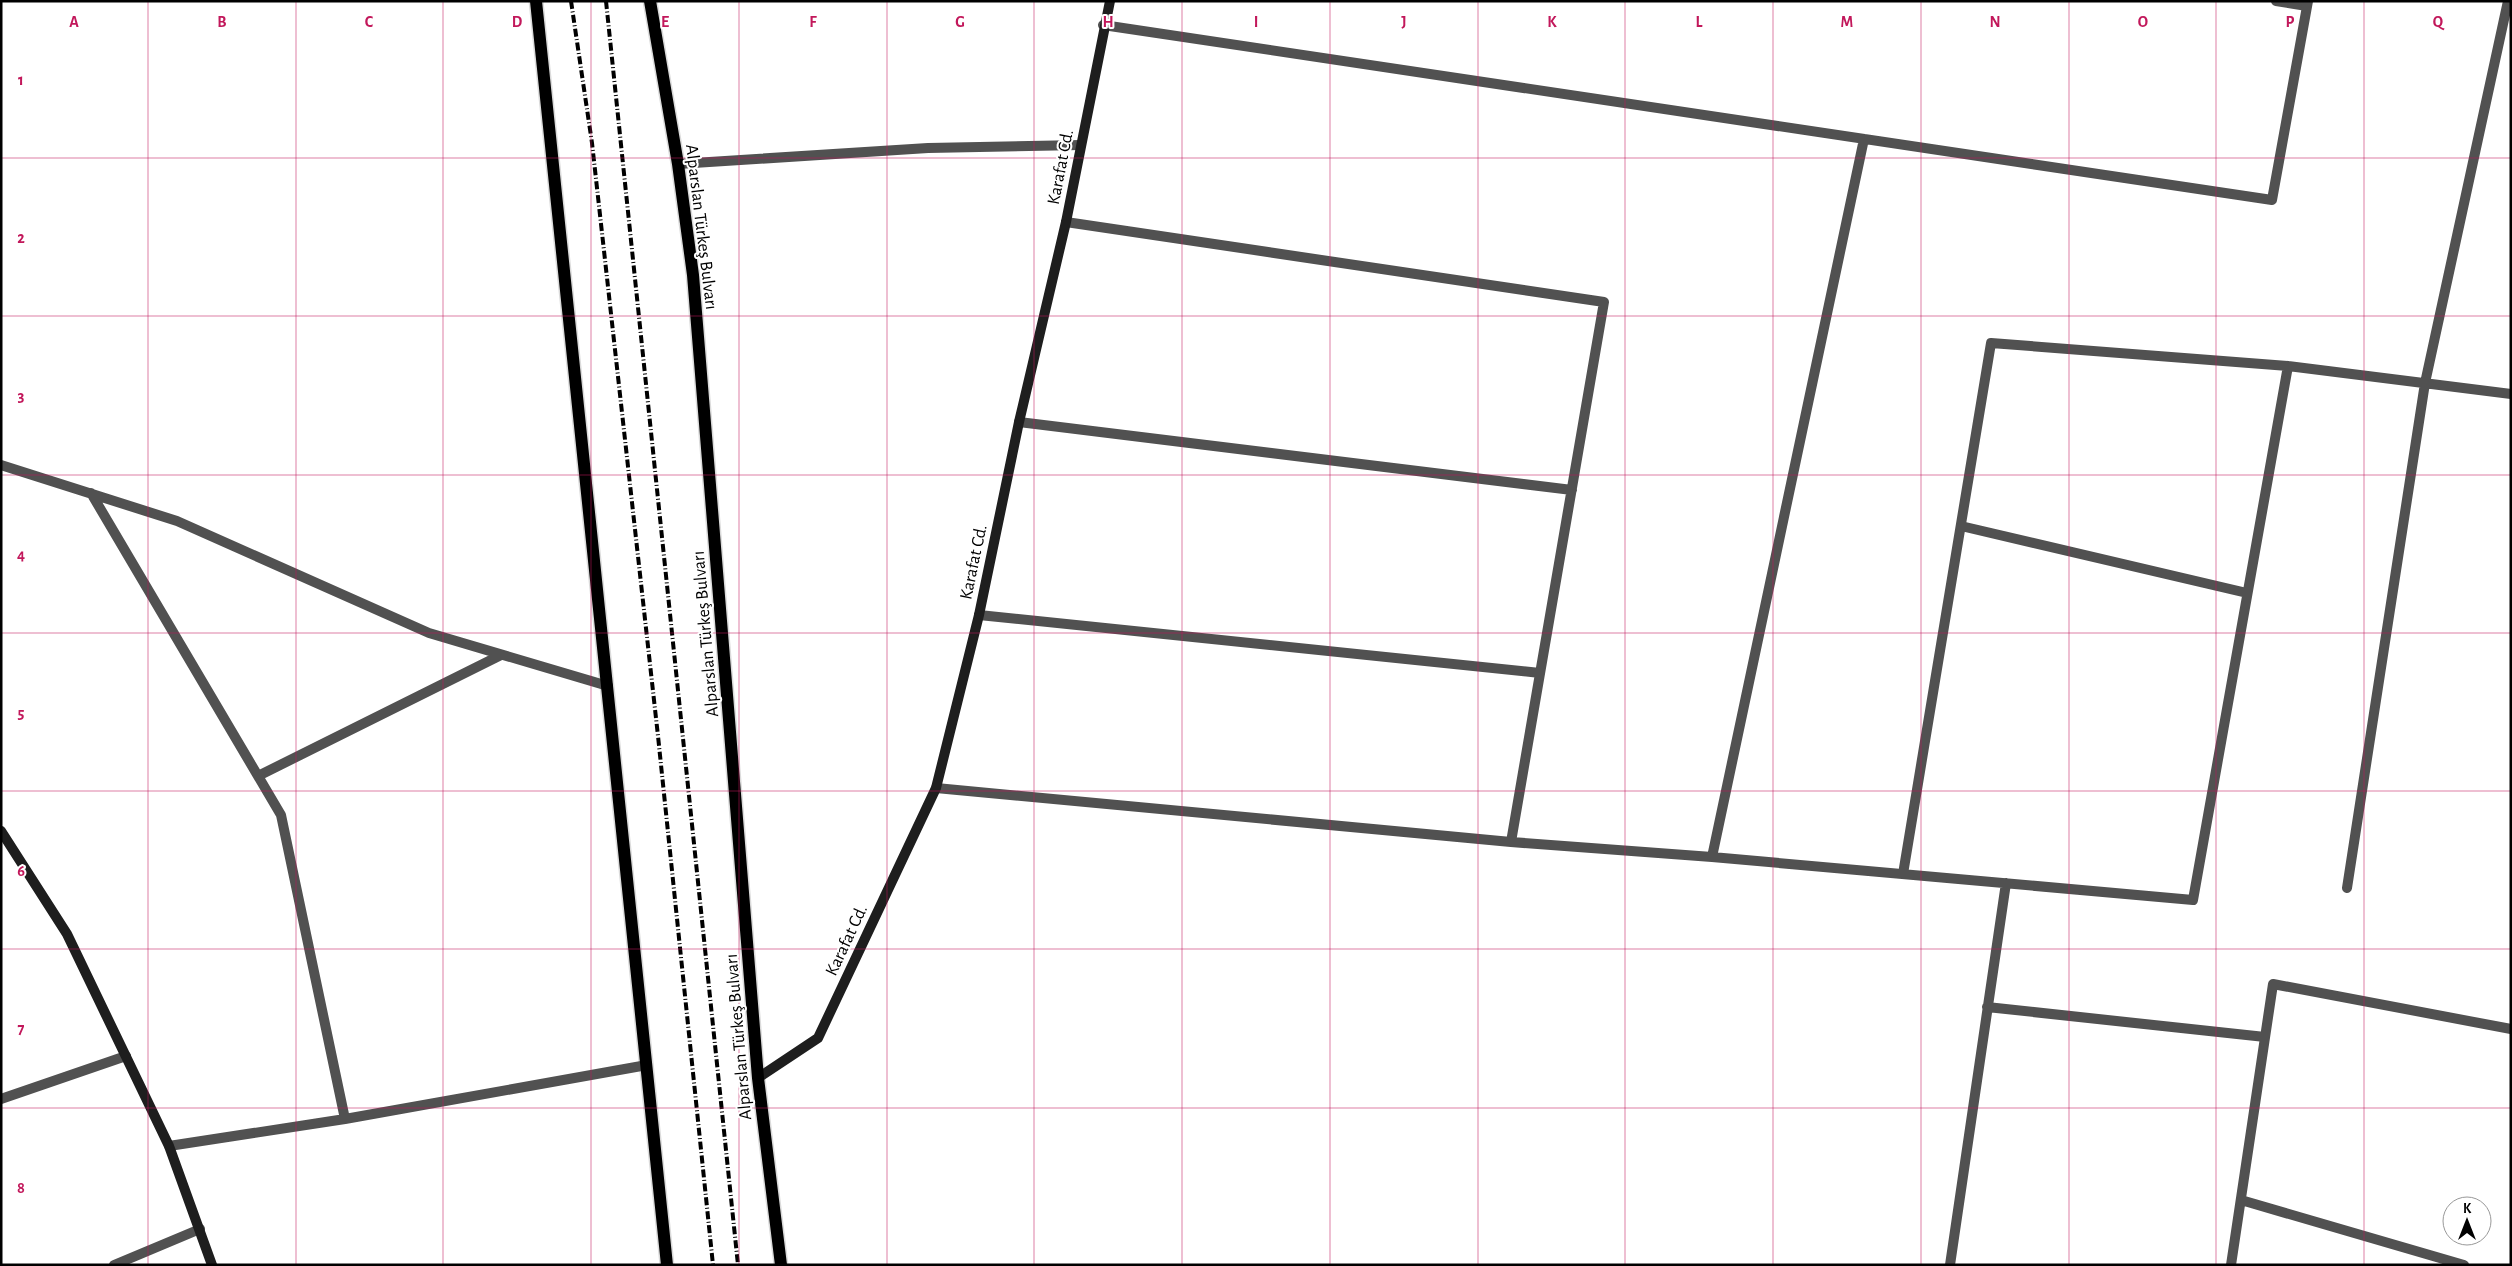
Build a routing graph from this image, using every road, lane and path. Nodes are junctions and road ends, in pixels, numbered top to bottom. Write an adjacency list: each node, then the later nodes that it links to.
1 (536, 1): 24 (main road)
2 (650, 1): 10 (main road, Alparslan Türkeş Bulvarı)
3 (1110, 1): 7 (main road, Karafat Cd.)
4 (2276, 1): 6 (street)
5 (2508, 1): 13 (street)
6 (2307, 4): 8 (street)
7 (1103, 26): 8 (street); 9 (main road, Karafat Cd.)
8 (1864, 139): 30 (street)
9 (1081, 145): 10 (street); 11 (main road, Karafat Cd.)
10 (678, 164): 39 (main road, Alparslan Türkeş Bulvarı)
11 (1066, 222): 15 (main road, Karafat Cd.); 17 (street)
12 (2288, 366): 13 (street); 19 (street); 20 (street)
13 (2425, 383): 14 (street); 33 (street)
14 (2511, 394)
15 (1019, 422): 17 (street); 21 (main road, Karafat Cd.)
16 (1, 465): 18 (street)
17 (1572, 490): 23 (street)
18 (90, 493): 22 (street); 25 (street)
19 (1961, 526): 20 (street); 31 (street)
20 (2248, 593): 32 (street)
21 (979, 615): 23 (street); 26 (main road, Karafat Cd.)
22 (501, 655): 24 (street); 25 (street)
23 (1540, 673): 29 (street)
24 (608, 686): 38 (main road)
25 (258, 776): 41 (street)
26 (936, 788): 29 (street); 39 (main road, Karafat Cd.)
27 (1, 831): 28 (main road)
28 (5, 842): 37 (main road)
29 (1511, 842): 30 (street)
30 (1712, 857): 31 (street)
31 (1903, 874): 32 (street)
32 (2006, 883): 34 (street)
33 (2347, 888)
34 (1987, 1007): 36 (street); 49 (street)
35 (2511, 1029): 36 (street)
36 (2265, 1037): 43 (street)
37 (126, 1056): 40 (street); 42 (main road)
38 (647, 1066): 41 (street); 47 (main road)
39 (758, 1078): 48 (main road, Alparslan Türkeş Bulvarı)
40 (1, 1099)
41 (345, 1119): 42 (street)
42 (169, 1146): 44 (main road)
43 (2241, 1200): 50 (street); 51 (street)
44 (200, 1229): 45 (street); 46 (main road)
45 (114, 1265)
46 (212, 1265)
47 (667, 1265)
48 (782, 1265)
49 (1950, 1265)
50 (2232, 1265)
51 (2464, 1265)

